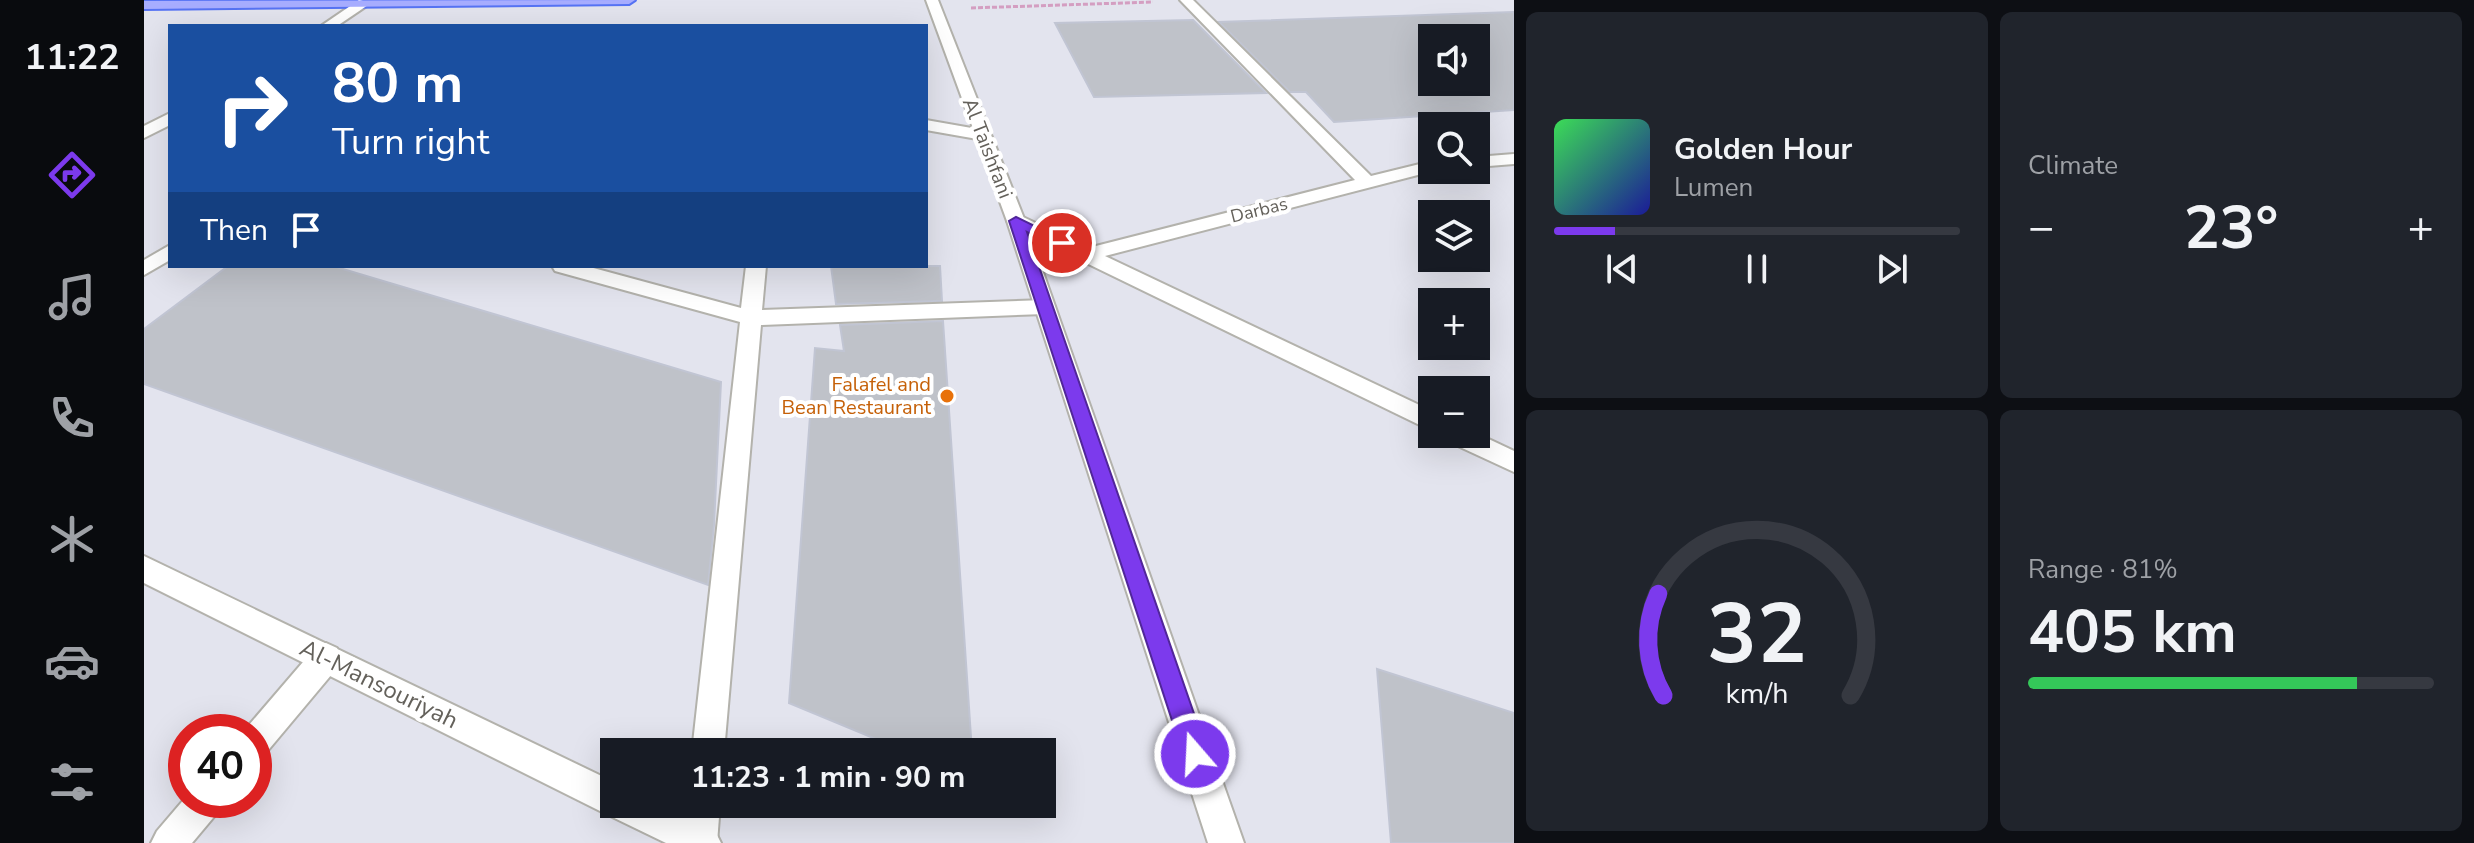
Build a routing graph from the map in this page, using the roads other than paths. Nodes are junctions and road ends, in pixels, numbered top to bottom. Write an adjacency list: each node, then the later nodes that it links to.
1 (629, 0): 3 (main road)
2 (1186, 0): 14 (street)
3 (364, 3): 5 (main road); 6 (street)
4 (934, 4): 10 (street, Al Taishfani)
5 (144, 5)
6 (332, 24)
7 (168, 119): 9 (street)
8 (928, 125): 10 (street)
9 (144, 133)
10 (983, 135): 15 (street, Al Taishfani)
11 (1511, 160): 12 (street)
12 (1490, 161)
13 (1418, 169): 14 (street, Darbas)
14 (1367, 182): 17 (street, Darbas)
15 (1016, 221): 17 (street); 21 (street, Al Taishfani)
16 (168, 252): 20 (street)
17 (1085, 255): 23 (street)
18 (569, 268): 22 (street)
19 (756, 268): 22 (street)
20 (144, 269)
21 (1045, 307): 22 (street); 36 (street, Al Taishfani)
22 (751, 318): 29 (street)
23 (1418, 415)
24 (1485, 448): 25 (street)
25 (1512, 461)
26 (144, 569): 27 (street, Al-Mansouriyah)
27 (326, 658): 28 (street); 30 (street, Al-Mansouriyah)
28 (272, 722)
29 (709, 738)
30 (600, 793)
31 (191, 818): 35 (street)
32 (652, 818): 34 (street)
33 (702, 818): 34 (street)
34 (701, 842)
35 (169, 843)
36 (1226, 843)

